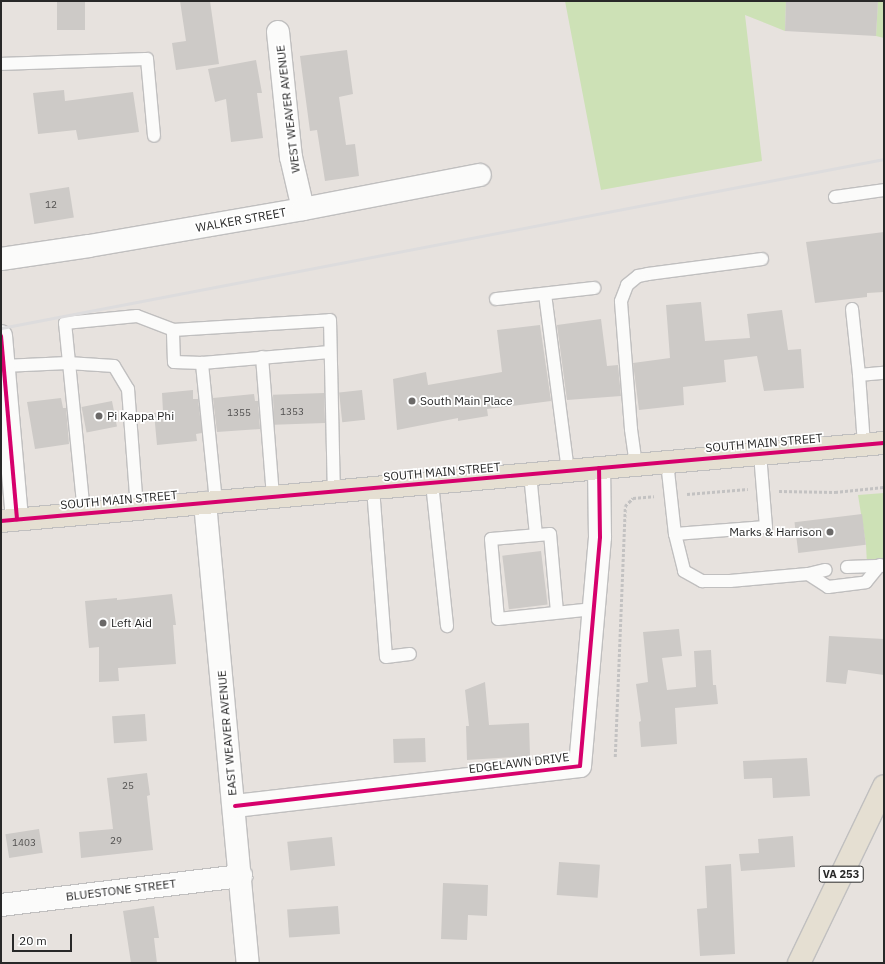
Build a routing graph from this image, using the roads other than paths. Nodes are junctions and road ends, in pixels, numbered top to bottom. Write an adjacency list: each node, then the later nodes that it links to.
1 (278, 32): 7 (street, WEST WEAVER AVENUE)
2 (1, 64): 3 (lane)
3 (154, 136)
4 (480, 175): 7 (street, WALKER STREET)
5 (884, 190): 6 (lane)
6 (835, 197)
7 (303, 209): 8 (street, WALKER STREET)
8 (1, 259)
9 (762, 259): 26 (lane)
10 (594, 288): 11 (lane)
11 (546, 294): 12 (lane); 28 (lane)
12 (496, 299)
13 (852, 309): 22 (lane)
14 (173, 330): 16 (lane); 18 (lane); 19 (lane)
15 (1, 336): 20 (street)
16 (330, 352): 17 (lane); 32 (lane)
17 (262, 357): 18 (lane); 33 (lane)
18 (202, 362): 34 (lane)
19 (68, 363): 20 (lane); 35 (lane); 36 (lane)
20 (3, 366): 37 (street)
21 (884, 373): 22 (lane)
22 (859, 375): 23 (lane)
23 (874, 444): 24 (main road, SOUTH MAIN STREET)
24 (760, 454): 25 (main road, SOUTH MAIN STREET); 38 (lane)
25 (667, 462): 26 (main road, SOUTH MAIN STREET); 38 (lane)
26 (636, 465): 27 (main road, SOUTH MAIN STREET)
27 (599, 468): 28 (main road, SOUTH MAIN STREET); 44 (street, EDGELAWN DRIVE)
28 (568, 471): 29 (main road, SOUTH MAIN STREET)
29 (530, 474): 30 (main road, SOUTH MAIN STREET); 39 (lane)
30 (432, 483): 31 (main road, SOUTH MAIN STREET); 46 (lane)
31 (373, 488): 32 (main road, SOUTH MAIN STREET); 47 (lane)
32 (334, 491): 33 (main road, SOUTH MAIN STREET)
33 (273, 496): 34 (main road, SOUTH MAIN STREET)
34 (211, 502): 35 (main road, SOUTH MAIN STREET); 49 (street, EAST WEAVER AVENUE)
35 (137, 509): 36 (main road, SOUTH MAIN STREET)
36 (84, 514): 37 (main road, SOUTH MAIN STREET)
37 (9, 520)
38 (675, 534): 43 (lane)
39 (536, 535): 45 (lane); 45 (lane)
40 (882, 566): 41 (lane); 43 (lane)
41 (847, 567)
42 (826, 570): 43 (lane)
43 (808, 574)
44 (593, 609): 45 (lane); 49 (street, EDGELAWN DRIVE)
45 (557, 612)
46 (447, 626)
47 (410, 654)
48 (884, 786): 53 (main road, VA 253)
49 (234, 806): 50 (street, EAST WEAVER AVENUE)
50 (241, 876): 51 (street, BLUESTONE STREET); 52 (street, EAST WEAVER AVENUE)
51 (1, 905)
52 (248, 963)
53 (799, 963)

